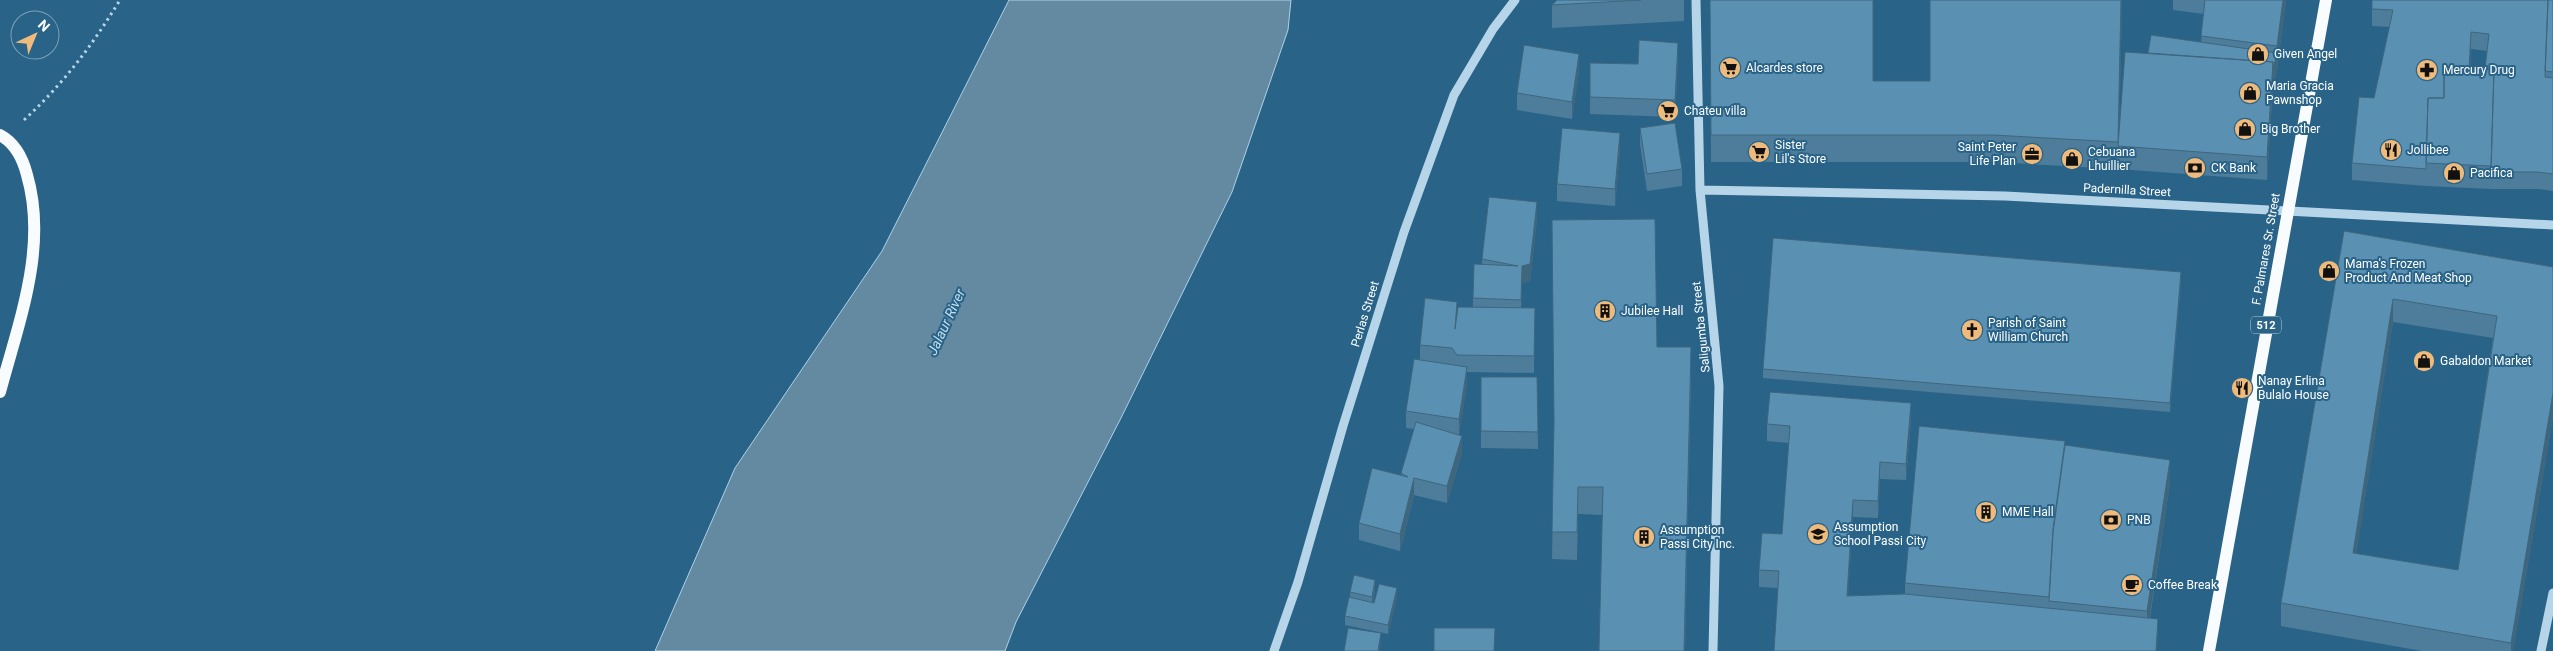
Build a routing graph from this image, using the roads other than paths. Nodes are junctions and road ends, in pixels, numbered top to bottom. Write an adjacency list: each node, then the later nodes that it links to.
1 (1515, 0): 10 (street, Perlas Street)
2 (1696, 0): 5 (street, Saligumba Street)
3 (2326, 0): 6 (main road, F. Palmares Sr. Street / 512)
4 (3, 136): 8 (main road)
5 (1700, 190): 6 (street, Padernilla Street); 11 (street, Saligumba Street)
6 (2287, 212): 7 (street, Padernilla Street); 12 (main road, F. Palmares Sr. Street / 512)
7 (2553, 225)
8 (0, 392)
9 (2553, 593): 13 (street)
10 (1274, 651)
11 (1713, 651)
12 (2209, 651)
13 (2541, 651)

